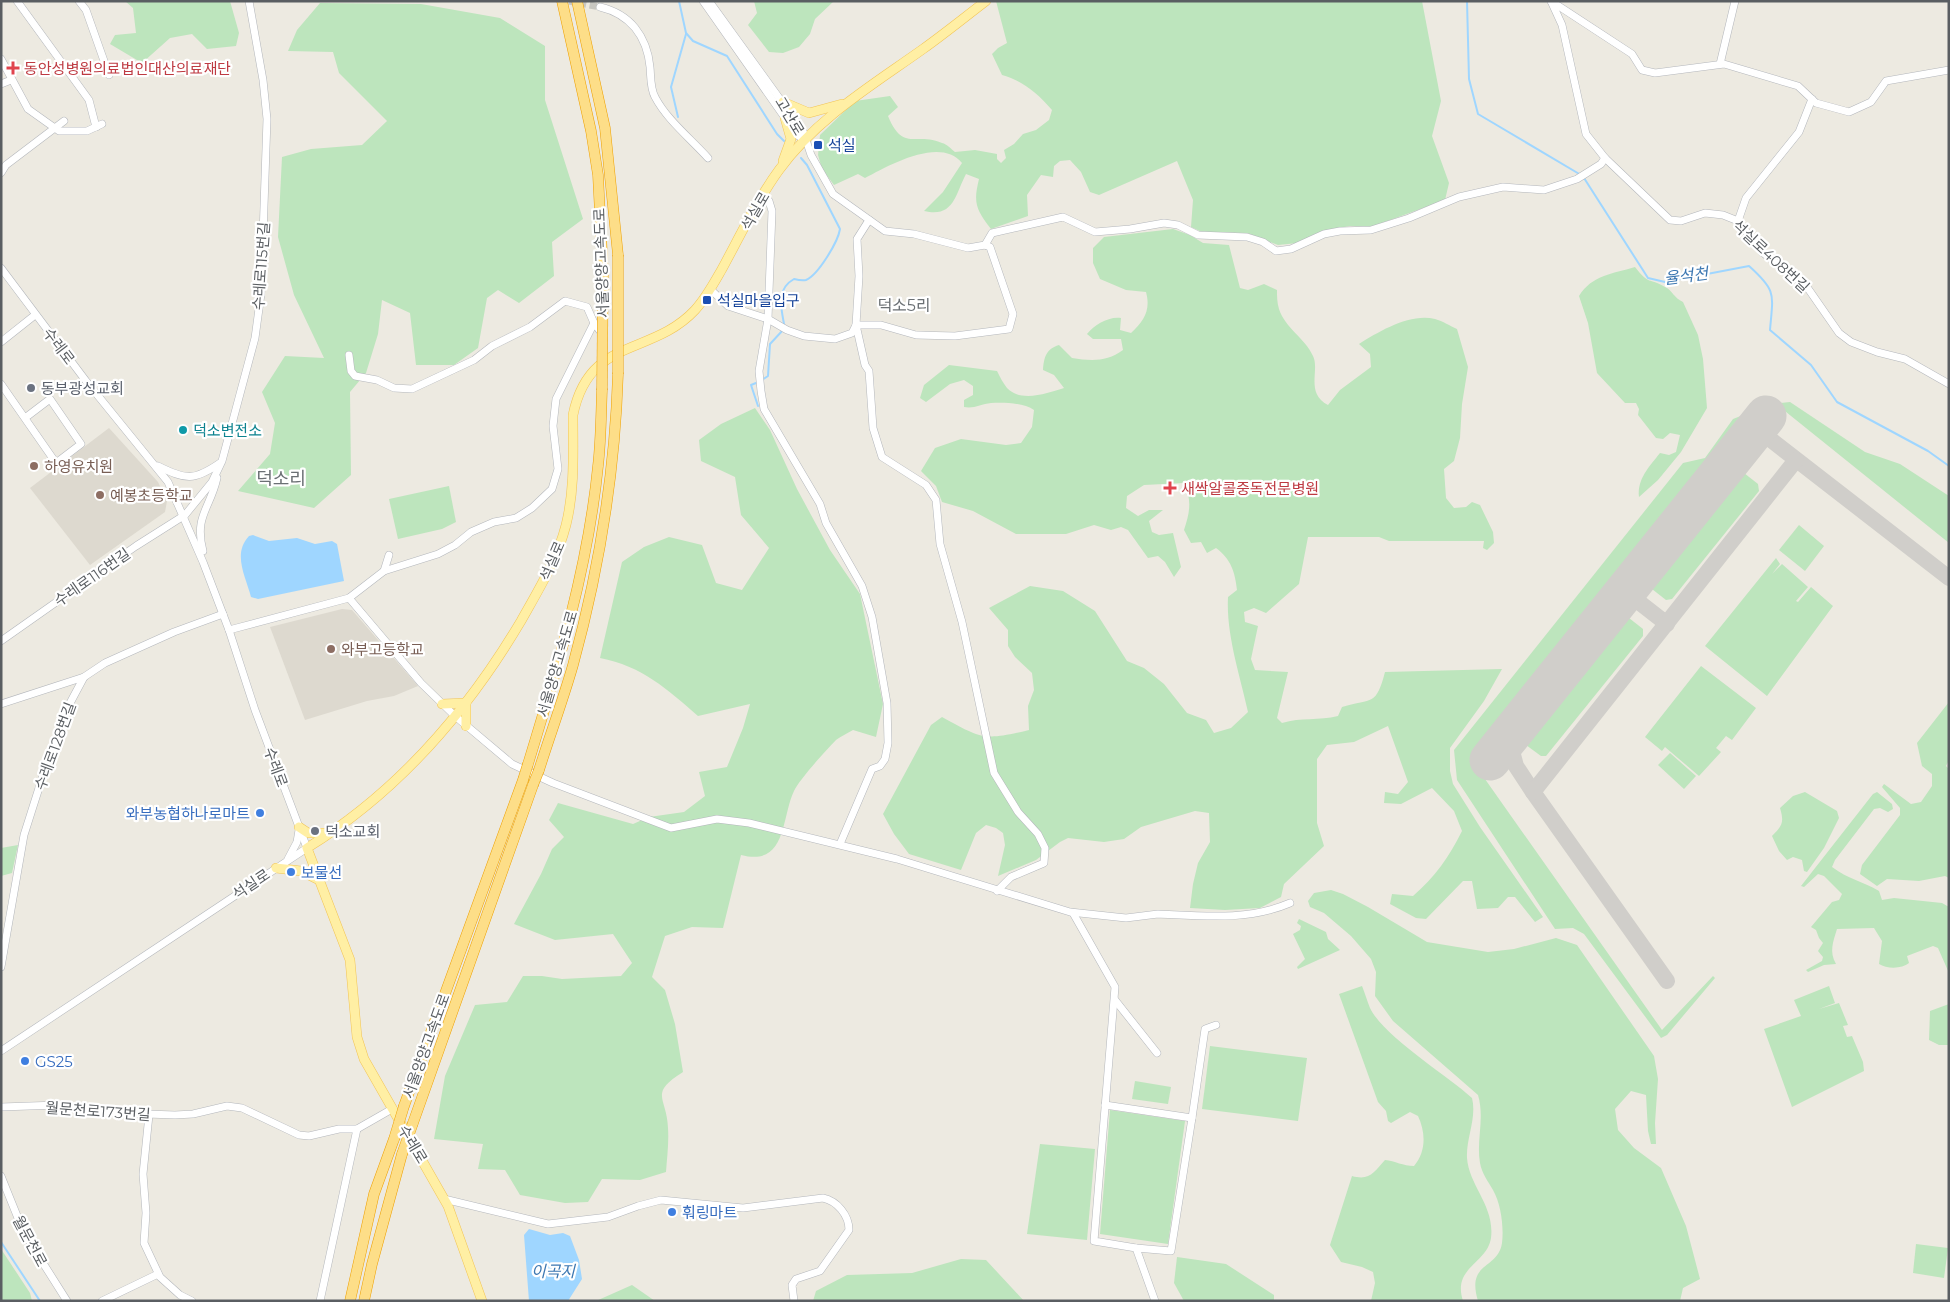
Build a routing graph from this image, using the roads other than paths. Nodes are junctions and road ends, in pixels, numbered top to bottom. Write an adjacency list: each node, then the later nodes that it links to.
1 (16, 1): 23 (street)
2 (79, 1): 15 (street)
3 (249, 1): 45 (street, 수레로115번길)
4 (562, 1): 90 (highway, 서울양양고속도로, bridge)
5 (577, 1): 91 (highway, 서울양양고속도로, bridge)
6 (703, 1): 21 (street, 고산로)
7 (709, 1): 19 (street, 고산로)
8 (986, 1): 20 (main road, 석실로)
9 (1551, 1): 13 (street); 26 (street, 석실로408번길)
10 (1735, 1): 13 (street)
11 (600, 7): 25 (street)
12 (1, 59): 16 (street)
13 (1720, 64): 18 (street)
14 (1949, 70): 18 (street)
15 (110, 75)
16 (11, 80): 17 (street); 23 (street)
17 (1, 84)
18 (1812, 99): 31 (street)
19 (783, 102): 20 (main road); 24 (street, 고산로)
20 (845, 104): 24 (main road, 석실로)
21 (785, 118): 24 (street, 고산로); 27 (main road)
22 (64, 121): 23 (street)
23 (54, 128): 28 (street)
24 (805, 140): 27 (main road, 석실로); 30 (street)
25 (708, 158)
26 (1605, 158): 31 (street, 석실로408번길); 32 (street)
27 (778, 171): 29 (main road, 석실로)
28 (1, 173)
29 (763, 196): 34 (main road, 석실로); 36 (street)
30 (869, 220): 32 (street); 38 (street)
31 (1738, 221): 43 (street, 석실로408번길)
32 (985, 245): 38 (street)
33 (1, 268): 35 (street, 수레로)
34 (710, 289): 36 (street); 41 (main road, 석실로)
35 (36, 315): 39 (street); 46 (street, 수레로)
36 (768, 319): 38 (street); 63 (street)
37 (594, 323): 40 (street); 41 (street); 50 (street)
38 (856, 326): 68 (street)
39 (1, 342)
40 (349, 355)
41 (610, 357): 56 (main road, 석실로)
42 (1, 384): 44 (street)
43 (1949, 384)
44 (24, 418): 44 (street)
45 (222, 462): 46 (street); 47 (street, 수레로115번길); 49 (street)
46 (156, 465): 47 (street, 수레로)
47 (184, 515): 49 (street, 수레로); 54 (street, 수레로116번길)
48 (389, 555): 50 (street)
49 (204, 562): 52 (street, 수레로)
50 (384, 570): 51 (street)
51 (349, 598): 53 (street); 58 (street)
52 (223, 614): 53 (street, 수레로); 55 (street, 수레로128번길)
53 (229, 630): 61 (street, 수레로)
54 (1, 641)
55 (84, 677): 57 (street); 71 (street, 수레로128번길)
56 (466, 703): 58 (main road); 59 (main road, 석실로); 60 (main road)
57 (1, 704)
58 (442, 704): 59 (street)
59 (455, 716): 60 (street); 62 (main road, 석실로)
60 (466, 726): 63 (street)
61 (298, 827): 62 (main road); 64 (street, 수레로); 65 (street)
62 (334, 831): 64 (main road, 석실로)
63 (840, 844): 68 (street)
64 (307, 848): 65 (street, 석실로); 67 (main road, 수레로)
65 (287, 861): 66 (street, 석실로)
66 (276, 868): 67 (main road); 74 (street, 석실로)
67 (319, 880): 78 (main road, 수레로)
68 (996, 890): 70 (street)
69 (1290, 902): 70 (street)
70 (1073, 913): 72 (street)
71 (1, 967)
72 (1115, 1000): 75 (street); 76 (street)
73 (1216, 1025): 80 (street)
74 (1, 1051)
75 (1157, 1053)
76 (1105, 1105): 80 (street); 84 (street)
77 (1, 1107): 79 (street, 월문천로173번길)
78 (392, 1108): 81 (street, 월문천로173번길); 83 (main road, 수레로)
79 (149, 1115): 81 (street, 월문천로173번길); 85 (street)
80 (1192, 1118): 84 (street)
81 (358, 1129): 89 (street)
82 (1, 1176): 86 (street, 월문천로)
83 (444, 1199): 92 (main road, 수레로); 93 (street)
84 (1136, 1248): 94 (street)
85 (158, 1274): 87 (street); 88 (street)
86 (66, 1301)
87 (102, 1301)
88 (192, 1301)
89 (320, 1301)
90 (350, 1301)
91 (364, 1301)
92 (482, 1301)
93 (794, 1301)
94 (1155, 1301)

